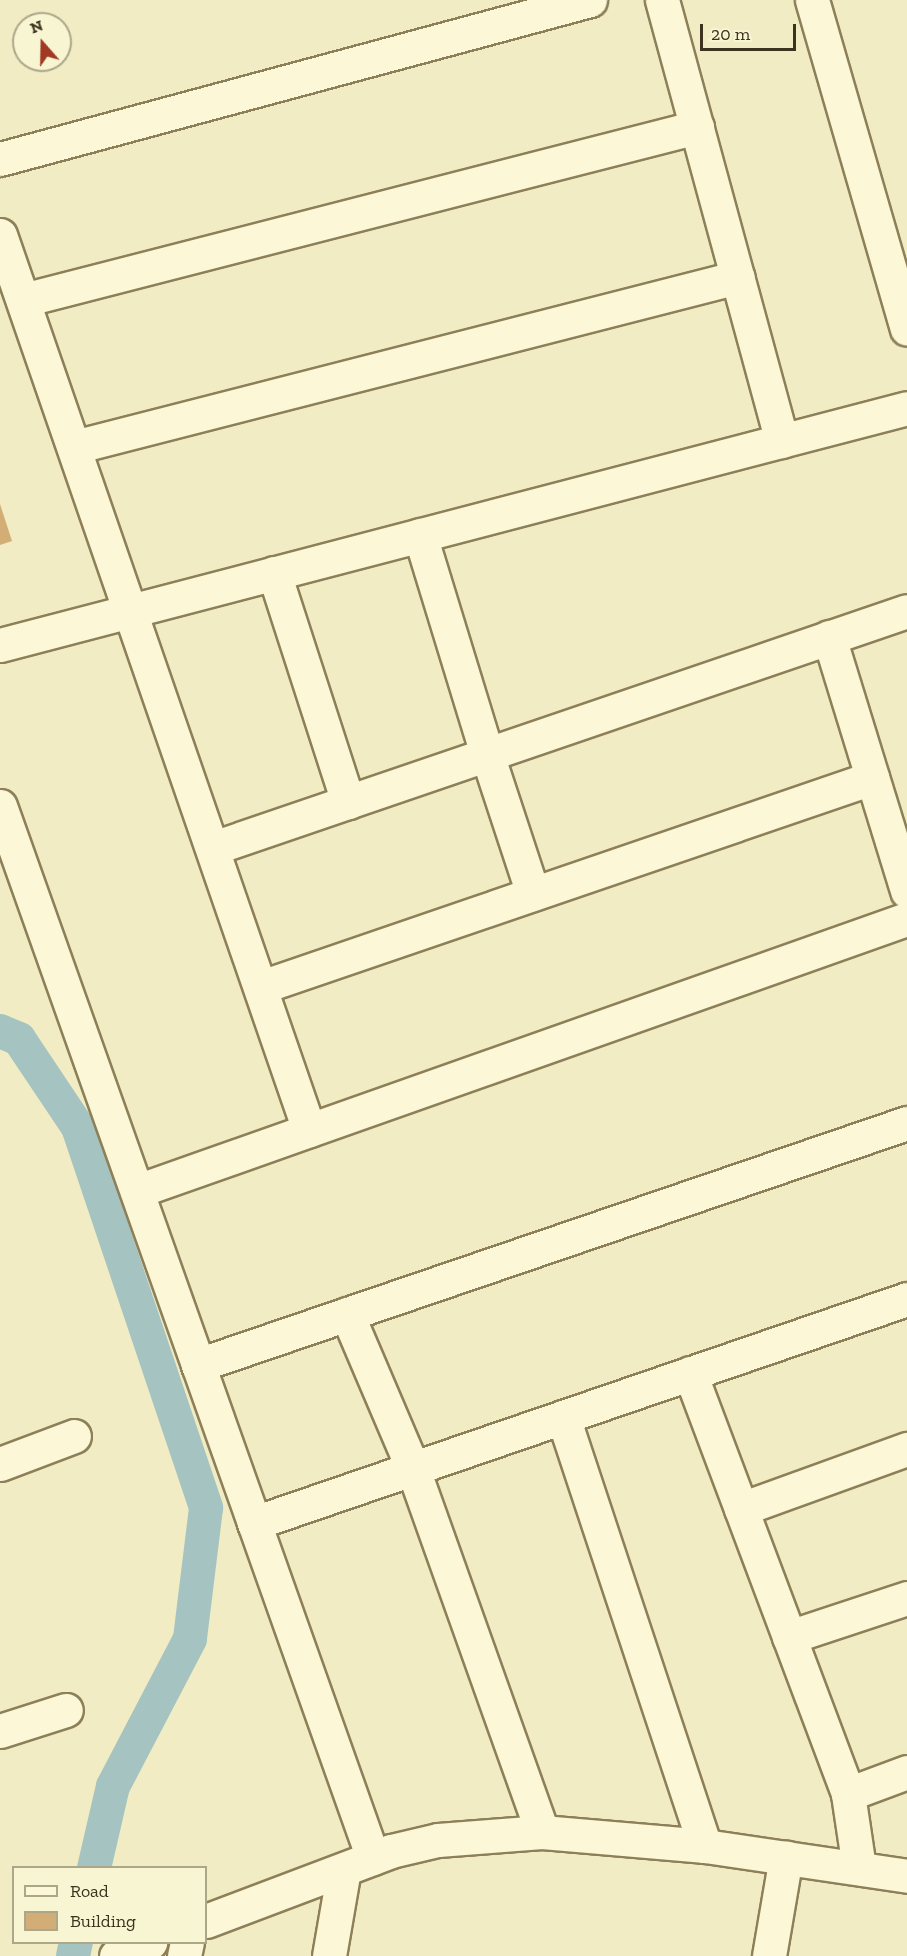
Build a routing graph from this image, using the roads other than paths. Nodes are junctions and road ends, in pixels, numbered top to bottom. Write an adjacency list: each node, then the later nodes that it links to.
1 (590, 0): 5 (street)
2 (662, 0): 4 (street)
3 (812, 0): 9 (street)
4 (697, 128): 7 (street); 8 (street)
5 (0, 159)
6 (0, 235): 8 (street)
7 (738, 277): 11 (street); 12 (street)
8 (23, 300): 12 (street)
9 (907, 329)
10 (907, 408): 11 (street)
11 (782, 441): 13 (street)
12 (74, 447): 15 (street)
13 (420, 535): 14 (street); 19 (street)
14 (274, 573): 15 (street); 21 (street)
15 (132, 610): 18 (street); 23 (street)
16 (907, 611): 17 (street)
17 (829, 637): 19 (street); 20 (street)
18 (0, 645)
19 (487, 754): 21 (street); 25 (street)
20 (872, 778): 24 (street); 25 (street)
21 (348, 802): 23 (street)
22 (0, 806): 30 (street)
23 (213, 848): 27 (street)
24 (907, 891)
25 (533, 894): 27 (street)
26 (907, 919): 29 (street)
27 (261, 987): 29 (street)
28 (907, 1123): 32 (street)
29 (309, 1130): 30 (street)
30 (137, 1191): 33 (street)
31 (907, 1299): 34 (street)
32 (347, 1314): 33 (street); 39 (street)
33 (198, 1365): 41 (street)
34 (690, 1373): 35 (street); 40 (street)
35 (563, 1418): 39 (street); 49 (street)
36 (74, 1436): 38 (street)
37 (907, 1449): 40 (street)
38 (0, 1464)
39 (413, 1469): 41 (street); 48 (street)
40 (741, 1509): 43 (street)
41 (254, 1523): 51 (street)
42 (907, 1598): 43 (street)
43 (789, 1637): 47 (street)
44 (66, 1710): 45 (street)
45 (0, 1731)
46 (907, 1772): 47 (street)
47 (848, 1794): 52 (street)
48 (542, 1832): 49 (street); 51 (street)
49 (705, 1846): 50 (street)
50 (786, 1857): 52 (street); 58 (street)
51 (358, 1863): 54 (street); 57 (street)
52 (859, 1868): 53 (street)
53 (907, 1876)
54 (207, 1921)
55 (145, 1944): 56 (street)
56 (116, 1956)
57 (329, 1956)
58 (769, 1956)

